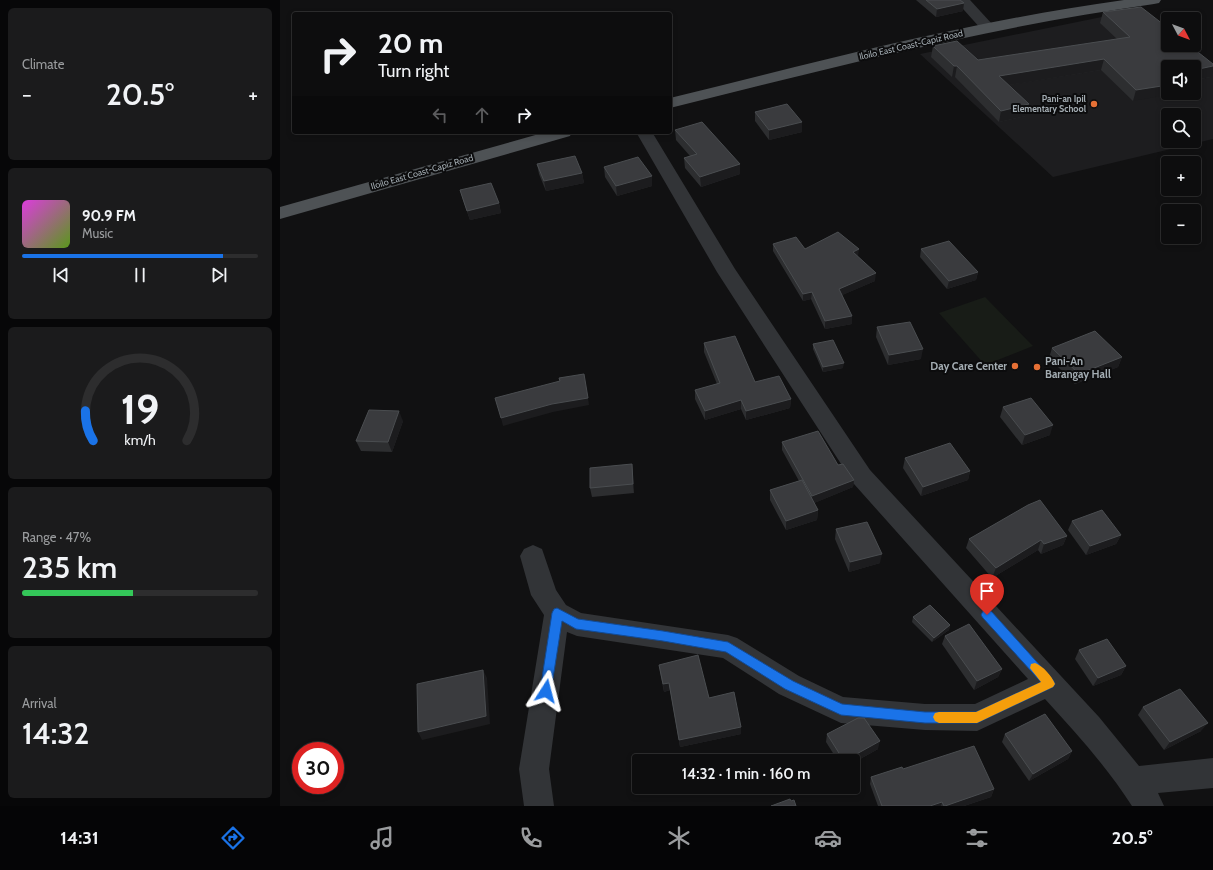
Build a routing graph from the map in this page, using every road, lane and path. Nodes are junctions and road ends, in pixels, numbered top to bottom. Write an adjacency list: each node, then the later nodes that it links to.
1 (962, 0): 3 (street)
2 (1154, 0): 3 (main road, Iloilo East Coast-Capiz Road)
3 (987, 27): 4 (main road, Iloilo East Coast-Capiz Road)
4 (672, 103)
5 (557, 134): 7 (main road, Iloilo East Coast-Capiz Road)
6 (645, 134): 10 (street)
7 (280, 213)
8 (532, 556): 9 (street)
9 (557, 613): 10 (street); 13 (street)
10 (1049, 684): 12 (street)
11 (1213, 773): 12 (street)
12 (1133, 781): 14 (street)
13 (539, 806)
14 (1149, 806)

